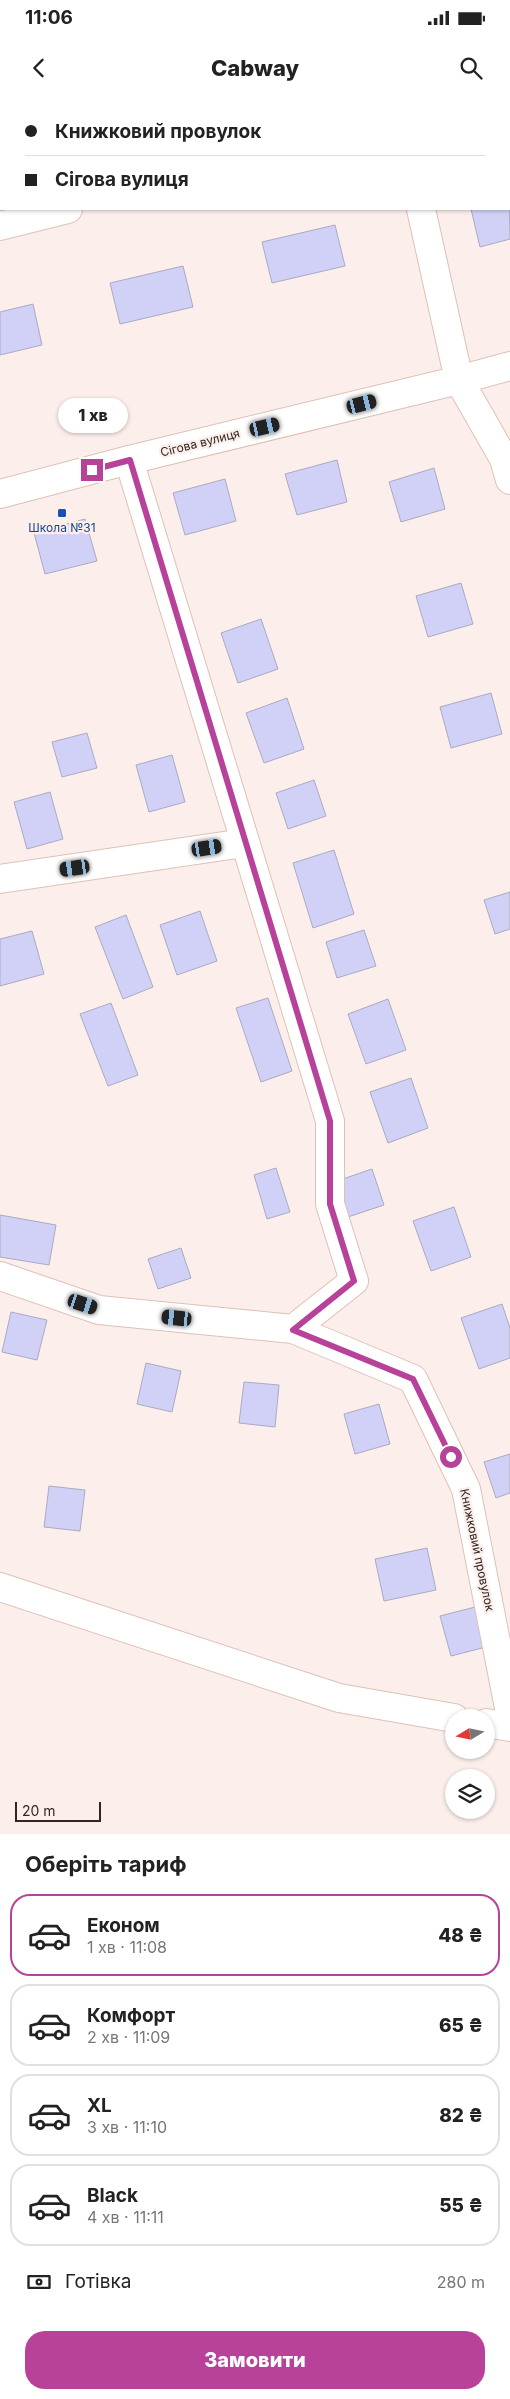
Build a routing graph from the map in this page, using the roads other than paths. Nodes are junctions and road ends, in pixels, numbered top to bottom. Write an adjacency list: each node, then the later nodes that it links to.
1 (64, 210): 3 (street)
2 (421, 210): 5 (street)
3 (0, 226)
4 (510, 366): 5 (street, Сігова вулиця)
5 (459, 380): 6 (street, Сігова вулиця); 7 (street)
6 (130, 460): 8 (street, Сігова вулиця); 9 (street)
7 (508, 462)
8 (0, 494)
9 (244, 843): 10 (street); 12 (street)
10 (0, 879)
11 (0, 1276): 12 (street, Книжковий провулок)
12 (293, 1330): 14 (street, Книжковий провулок)
13 (0, 1587): 15 (street)
14 (510, 1713)
15 (445, 1716)
16 (495, 1724): 17 (street)
17 (510, 1727)

